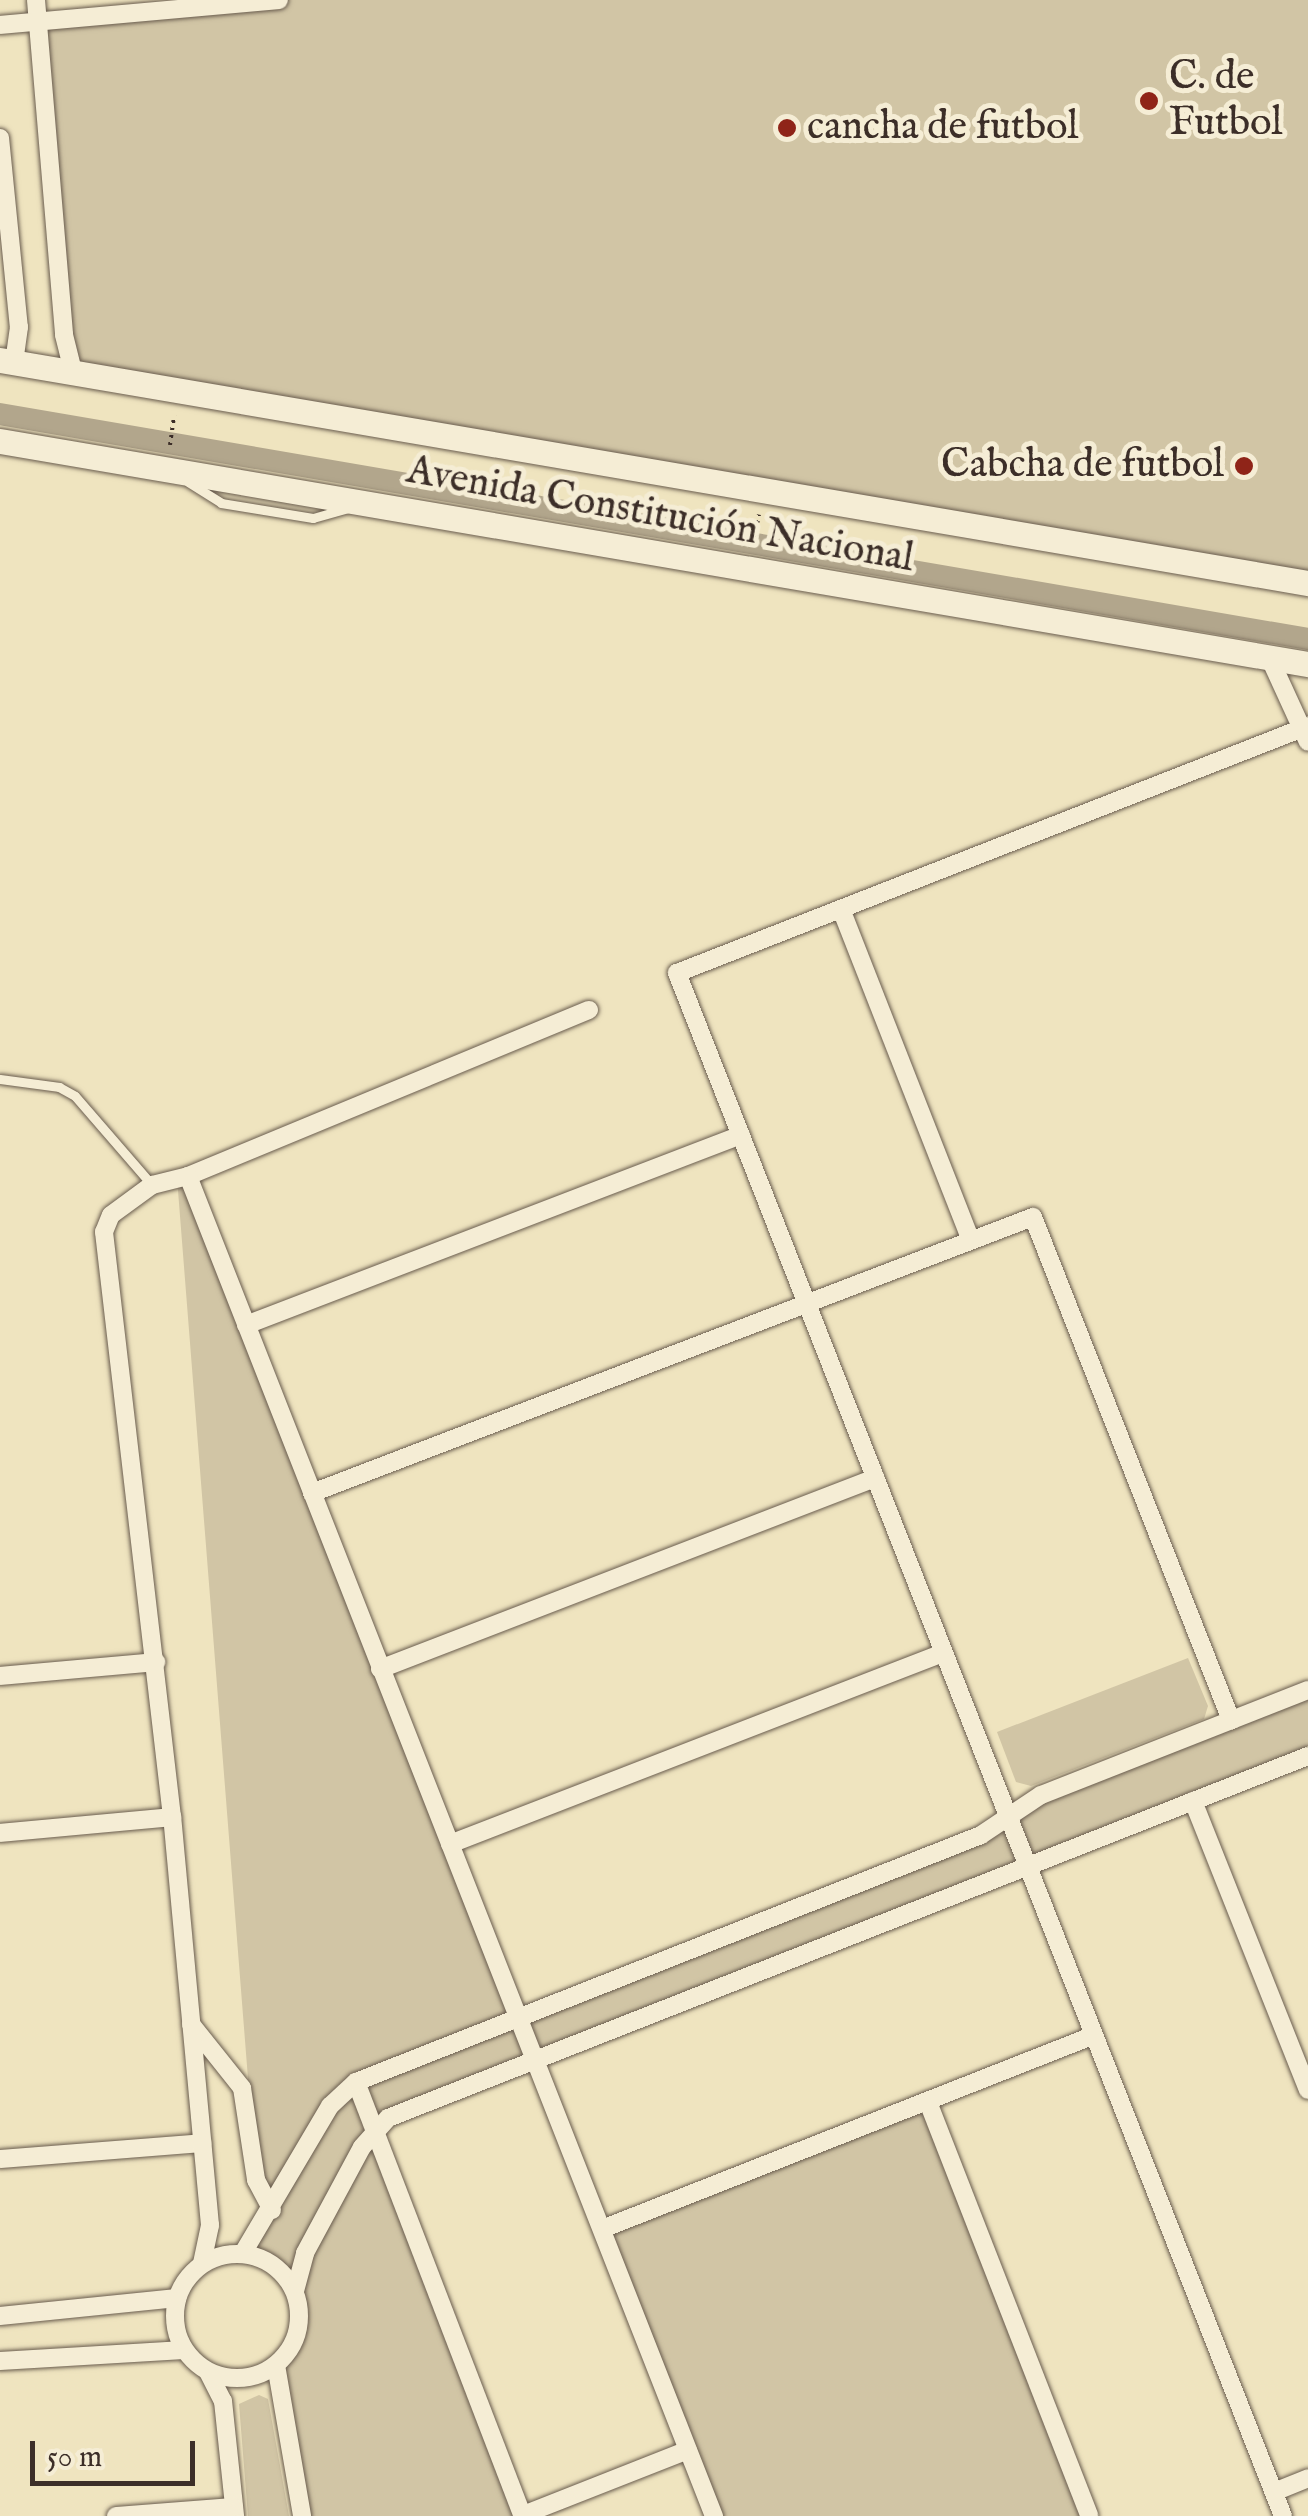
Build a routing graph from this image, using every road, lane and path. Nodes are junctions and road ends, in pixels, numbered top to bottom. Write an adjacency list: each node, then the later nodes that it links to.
1 (36, 0): 3 (street)
2 (279, 0): 3 (street)
3 (38, 20): 4 (street); 7 (street)
4 (0, 25)
5 (0, 138): 6 (street)
6 (7, 361): 7 (main road, Avenida Constitución Nacional)
7 (74, 372): 8 (main road, Avenida Constitución Nacional)
8 (178, 391): 10 (path); 11 (main road, Avenida Constitución Nacional)
9 (0, 441): 10 (main road, Avenida Constitución Nacional)
10 (171, 470): 12 (main road, Avenida Constitución Nacional)
11 (763, 493): 12 (path); 13 (main road, Avenida Constitución Nacional)
12 (748, 569): 14 (main road, Avenida Constitución Nacional)
13 (1308, 582)
14 (1270, 659): 15 (main road, Avenida Constitución Nacional); 16 (street)
15 (1308, 664)
16 (1306, 732): 17 (street)
17 (841, 909): 20 (street); 23 (street)
18 (589, 1010): 21 (street)
19 (0, 1079): 22 (lane)
20 (741, 1135): 24 (street); 25 (street)
21 (188, 1176): 22 (street); 25 (street)
22 (152, 1185): 29 (street)
23 (970, 1238): 24 (street); 33 (street)
24 (806, 1300): 26 (street); 27 (street)
25 (246, 1325): 27 (street)
26 (875, 1478): 28 (street); 30 (street)
27 (312, 1493): 30 (street)
28 (944, 1653): 37 (street); 39 (street)
29 (156, 1662): 31 (street); 36 (street)
30 (380, 1669): 39 (street)
31 (0, 1676)
32 (1308, 1690): 33 (street)
33 (1231, 1720): 37 (street)
34 (1308, 1756): 35 (street)
35 (1193, 1801): 40 (street); 46 (street)
36 (172, 1817): 38 (street); 42 (street)
37 (1008, 1818): 40 (street); 41 (street)
38 (0, 1832)
39 (450, 1844): 41 (street)
40 (1026, 1868): 43 (street); 44 (street)
41 (518, 2019): 44 (street); 45 (street)
42 (191, 2023): 49 (street); 51 (street)
43 (1092, 2036): 47 (street); 64 (street)
44 (535, 2060): 48 (street); 52 (street)
45 (356, 2082): 48 (street); 51 (street)
46 (1308, 2090)
47 (928, 2102): 52 (street); 70 (street)
48 (375, 2129): 55 (street); 68 (street)
49 (202, 2143): 50 (street); 54 (street)
50 (0, 2159)
51 (272, 2210): 53 (street)
52 (602, 2229): 62 (street)
53 (243, 2253): 54 (street); 55 (street)
54 (202, 2264): 56 (street)
55 (295, 2291): 60 (street)
56 (177, 2298): 57 (street); 58 (street)
57 (0, 2316)
58 (184, 2350): 59 (street); 61 (street)
59 (0, 2361)
60 (276, 2365): 61 (street); 67 (street)
61 (208, 2372): 65 (street)
62 (688, 2450): 68 (street); 69 (street)
63 (1308, 2478): 64 (street)
64 (1274, 2492): 71 (street)
65 (235, 2512): 66 (street)
66 (116, 2516)
67 (302, 2516)
68 (523, 2516)
69 (714, 2516)
70 (1089, 2516)
71 (1284, 2516)

